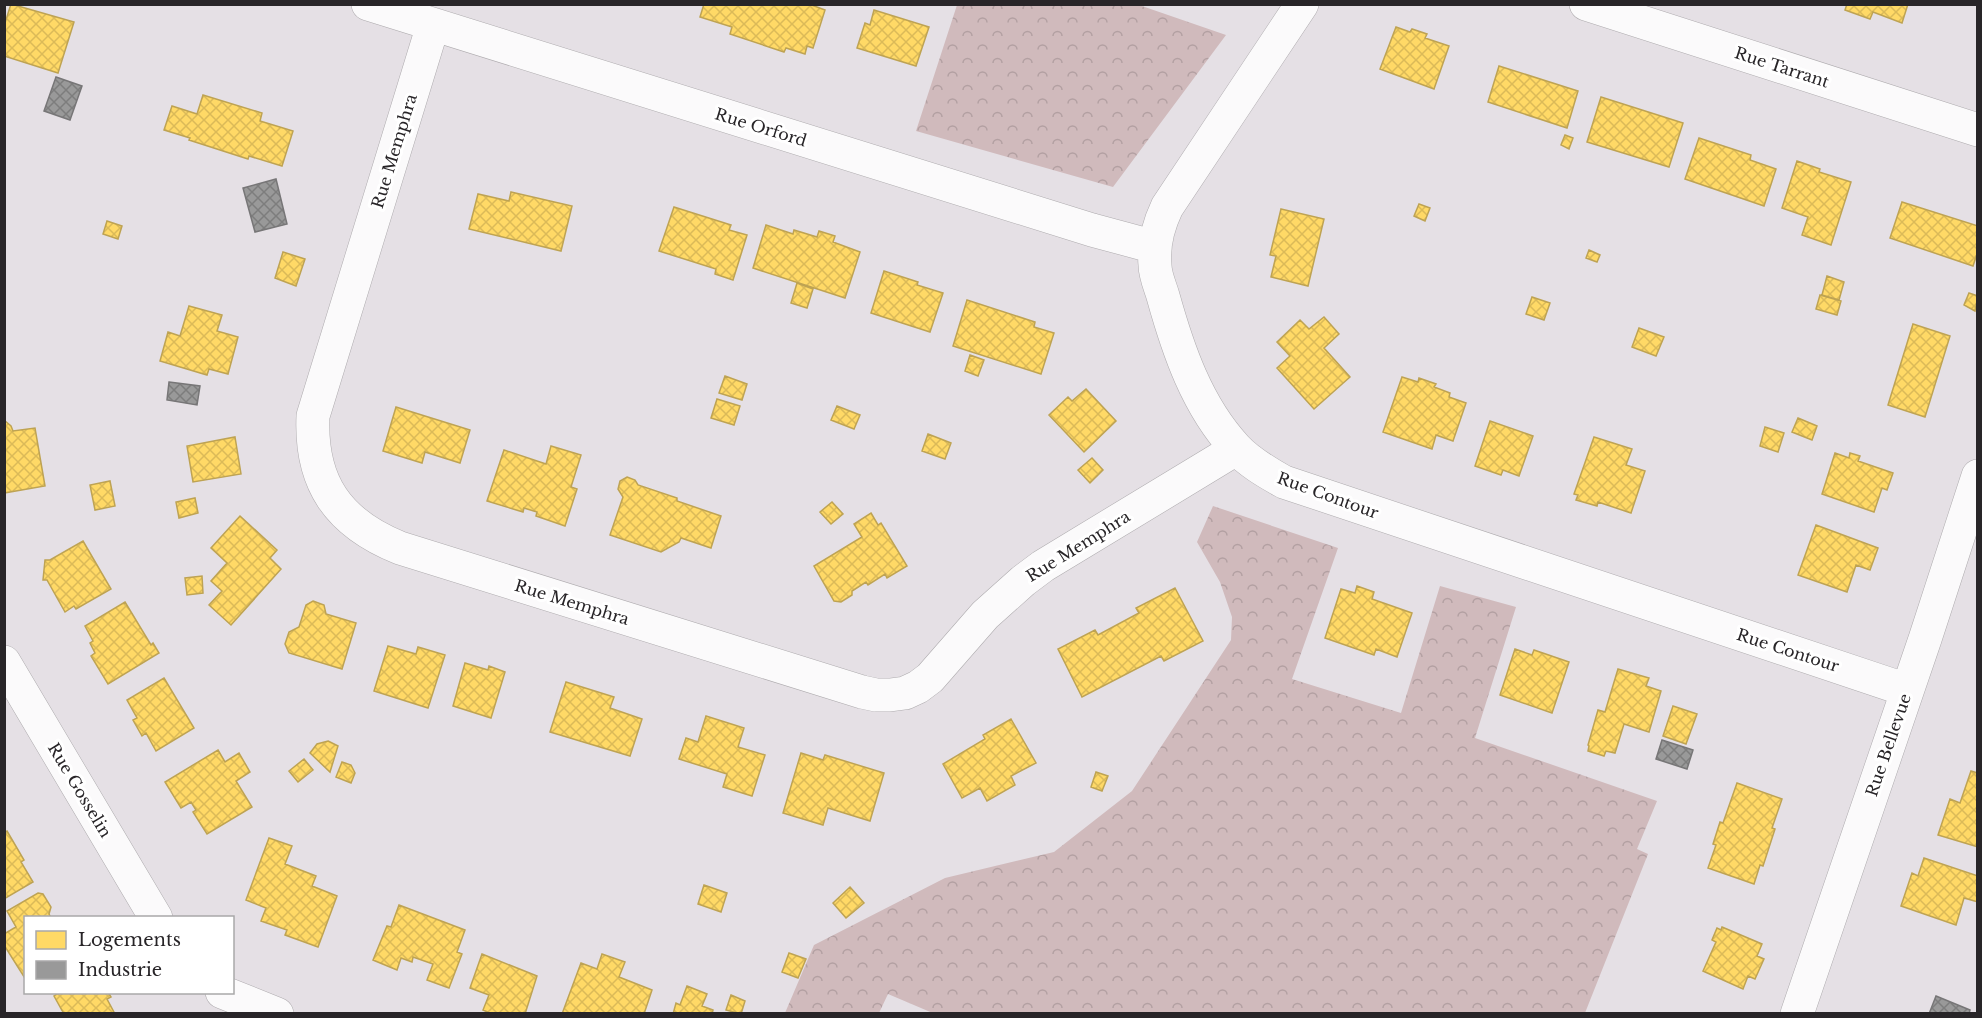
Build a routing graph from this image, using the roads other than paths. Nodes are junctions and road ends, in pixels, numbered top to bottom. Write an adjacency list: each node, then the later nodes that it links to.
1 (368, 4): 4 (street, Rue Orford)
2 (1302, 4): 6 (street, Rue Contour)
3 (1586, 4): 5 (street, Rue Tarrant)
4 (433, 25): 6 (street, Rue Orford); 7 (street, Rue Memphra)
5 (1977, 130)
6 (1155, 247): 7 (street, Rue Contour)
7 (1236, 449): 10 (street, Rue Contour)
8 (1977, 476): 10 (street, Rue Bellevue)
9 (4, 662): 11 (street, Rue Gosselin)
10 (1907, 690): 14 (street, Rue Bellevue)
11 (155, 916)
12 (225, 994): 13 (street)
13 (277, 1014)
14 (1797, 1014)

